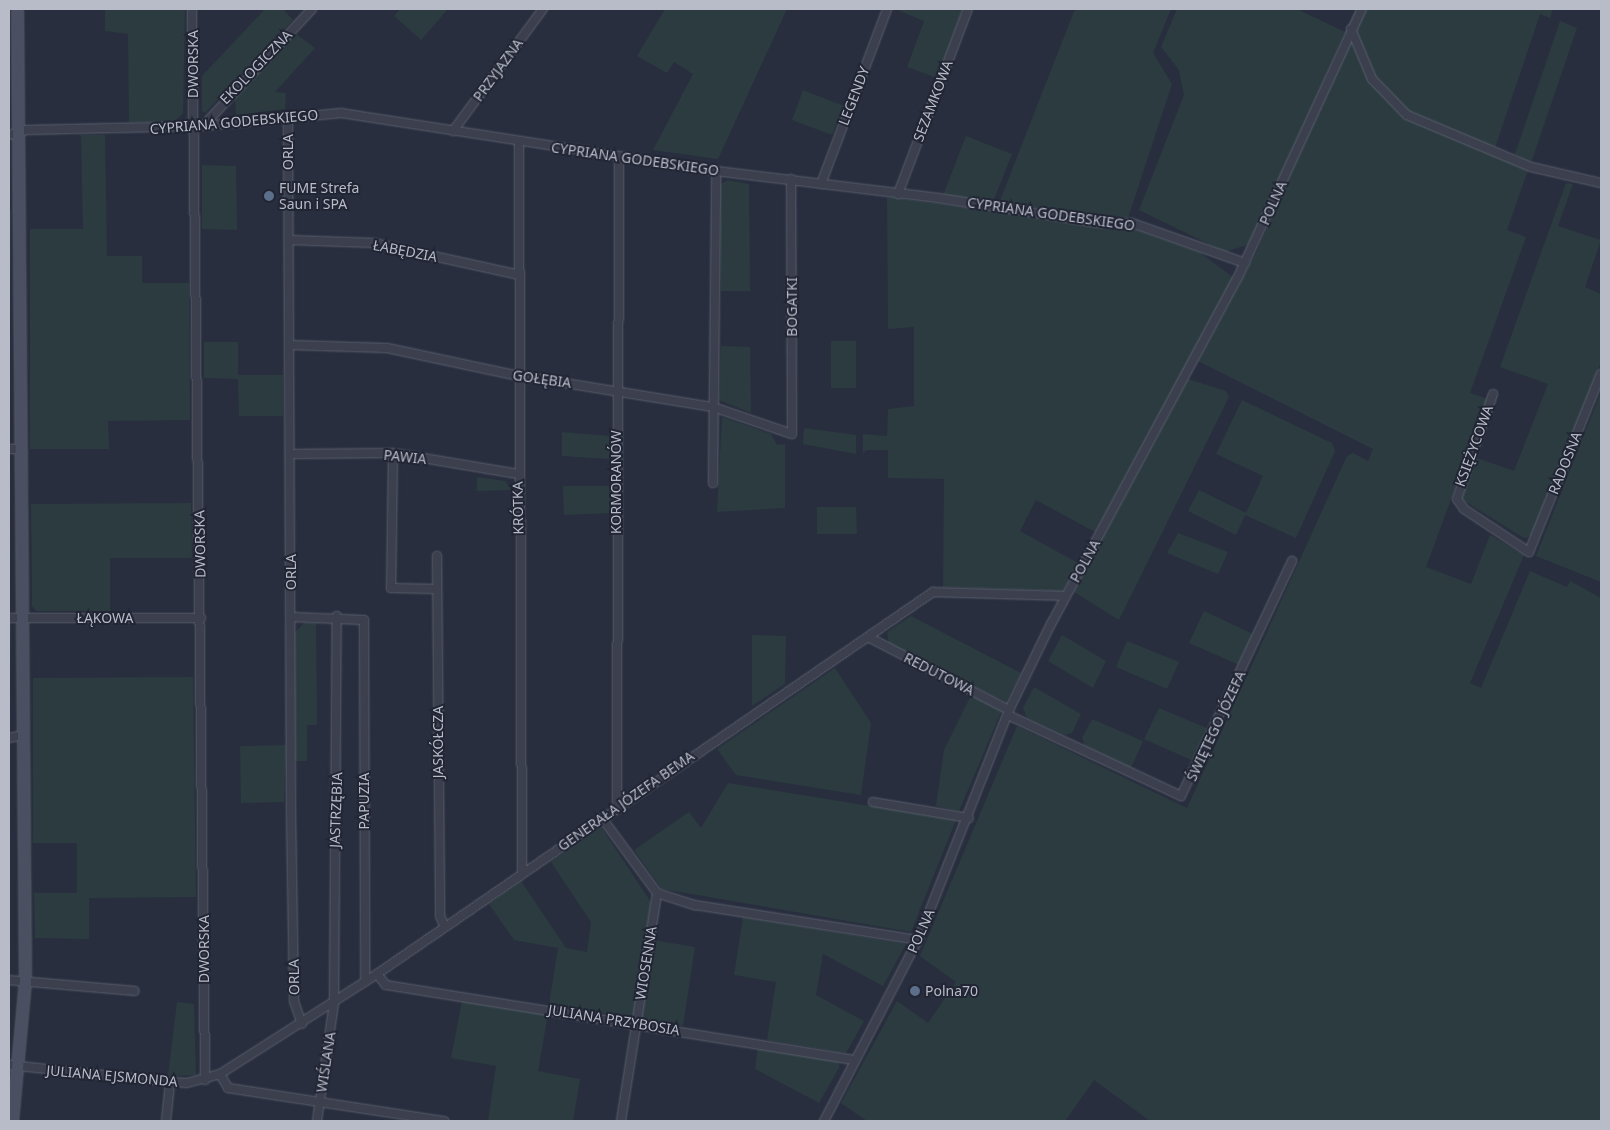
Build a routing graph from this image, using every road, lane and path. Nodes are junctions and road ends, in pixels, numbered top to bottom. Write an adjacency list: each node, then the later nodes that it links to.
1 (17, 9): 13 (main road)
2 (192, 9): 11 (street, DWORSKA)
3 (312, 9): 10 (street, EKOLOGICZNA)
4 (543, 9): 12 (street, PRZYJAZNA)
5 (887, 9): 19 (street, LEGENDY)
6 (968, 9): 20 (street, SEZAMKOWA)
7 (1362, 9): 8 (street, POLNA)
8 (1351, 29): 18 (street); 23 (street, POLNA)
9 (288, 117): 10 (street, CYPRIANA GODEBSKIEGO); 12 (street, CYPRIANA GODEBSKIEGO); 22 (street, ORLA)
10 (203, 126): 11 (street, CYPRIANA GODEBSKIEGO)
11 (193, 127): 13 (street, CYPRIANA GODEBSKIEGO); 45 (street, DWORSKA)
12 (453, 131): 14 (street, CYPRIANA GODEBSKIEGO)
13 (13, 134): 21 (main road)
14 (519, 142): 15 (street, CYPRIANA GODEBSKIEGO); 24 (street, KRÓTKA)
15 (619, 156): 16 (street, CYPRIANA GODEBSKIEGO); 28 (street, KORMORANÓW)
16 (716, 171): 17 (street, CYPRIANA GODEBSKIEGO); 30 (street)
17 (792, 180): 19 (street, CYPRIANA GODEBSKIEGO); 31 (street, BOGATKI)
18 (1601, 183)
19 (821, 184): 20 (street, CYPRIANA GODEBSKIEGO)
20 (898, 194): 23 (street, CYPRIANA GODEBSKIEGO)
21 (14, 200): 32 (main road)
22 (289, 240): 24 (street, ŁABĘDZIA); 25 (street, ORLA)
23 (1245, 263): 41 (street, POLNA)
24 (519, 275): 27 (street, KRÓTKA)
25 (289, 345): 27 (street, GOŁĘBIA); 34 (street, ORLA)
26 (1601, 374): 37 (street, RADOSNA)
27 (519, 375): 28 (street, GOŁĘBIA); 35 (street, KRÓTKA)
28 (617, 391): 30 (street, GOŁĘBIA); 52 (street, KORMORANÓW)
29 (1493, 394): 37 (street, KSIĘŻYCOWA)
30 (713, 407): 31 (street, GOŁĘBIA); 36 (street)
31 (792, 434)
32 (14, 449): 44 (main road)
33 (393, 453): 34 (street, PAWIA); 35 (street, PAWIA); 40 (street)
34 (290, 454): 46 (street, ORLA)
35 (518, 474): 55 (street, KRÓTKA)
36 (713, 483)
37 (1529, 552)
38 (437, 556): 40 (street, JASKÓŁCZA)
39 (1292, 561): 48 (street, ŚWIĘTEGO JÓZEFA)
40 (437, 588): 57 (street, JASKÓŁCZA)
41 (1066, 596): 47 (street, GENERAŁA JÓZEFA BEMA); 48 (street, POLNA)
42 (338, 616): 46 (street); 61 (street, PAPUZIA); 64 (street, JASTRZĘBIA)
43 (9, 618): 44 (street, ŁĄKOWA)
44 (22, 618): 45 (street, ŁĄKOWA); 49 (main road)
45 (201, 618): 70 (street, DWORSKA)
46 (291, 618): 65 (street, ORLA)
47 (868, 637): 48 (street, REDUTOWA); 52 (street, GENERAŁA JÓZEFA BEMA)
48 (1009, 713): 54 (street, POLNA)
49 (23, 736): 50 (street); 62 (main road)
50 (9, 738)
51 (873, 802): 54 (street)
52 (617, 807): 53 (street, GENERAŁA JÓZEFA BEMA)
53 (602, 818): 55 (street, GENERAŁA JÓZEFA BEMA); 56 (street)
54 (969, 818): 58 (street, POLNA)
55 (522, 874): 57 (street, GENERAŁA JÓZEFA BEMA)
56 (657, 894): 58 (street); 66 (street, WIOSENNA)
57 (445, 928): 59 (street, GENERAŁA JÓZEFA BEMA)
58 (918, 940): 67 (street, POLNA)
59 (377, 974): 61 (street, GENERAŁA JÓZEFA BEMA); 66 (street, JULIANA PRZYBOSIA)
60 (9, 980): 62 (street)
61 (365, 981): 64 (street, GENERAŁA JÓZEFA BEMA)
62 (25, 982): 63 (street); 68 (main road)
63 (135, 991)
64 (334, 1003): 65 (street, GENERAŁA JÓZEFA BEMA); 72 (street, WIŚLANA)
65 (302, 1024): 69 (street, GENERAŁA JÓZEFA BEMA)
66 (635, 1024): 67 (street, JULIANA PRZYBOSIA); 77 (street, WIOSENNA)
67 (855, 1060): 78 (street, POLNA)
68 (14, 1065): 71 (street, JULIANA EJSMONDA); 73 (main road)
69 (220, 1074): 70 (street, GENERAŁA JÓZEFA BEMA); 72 (street)
70 (205, 1080): 71 (street, JULIANA EJSMONDA)
71 (170, 1082): 74 (street)
72 (320, 1101): 75 (street, WIŚLANA); 76 (street)
73 (12, 1121)
74 (166, 1121)
75 (317, 1121)
76 (444, 1121)
77 (621, 1121)
78 (824, 1121)

